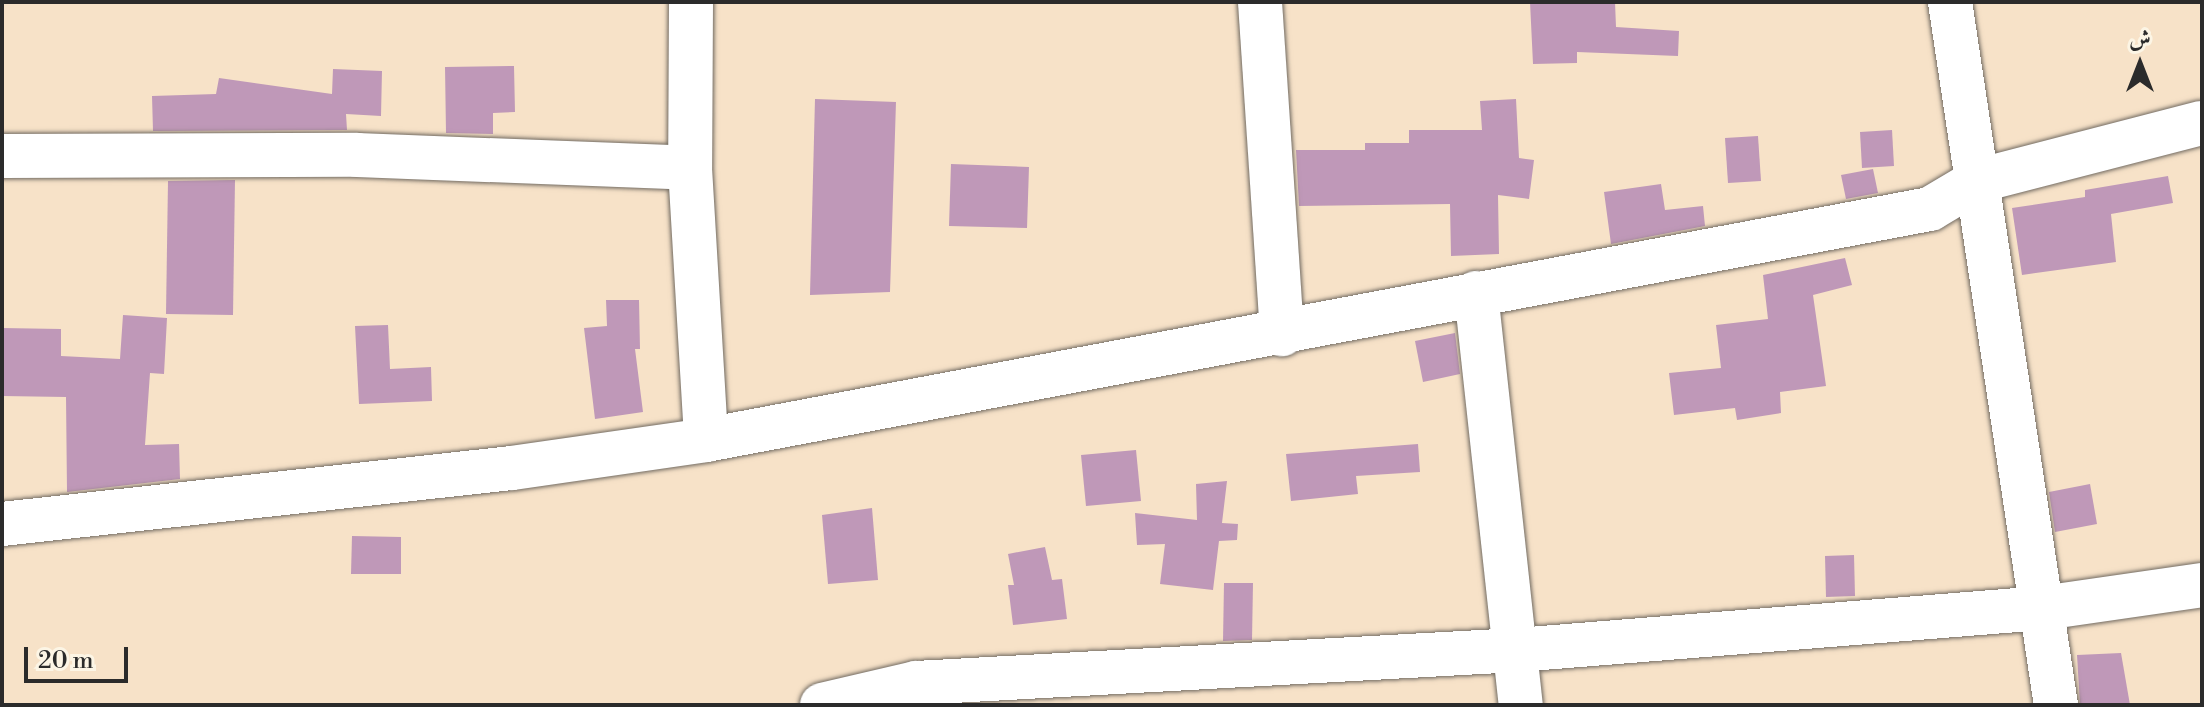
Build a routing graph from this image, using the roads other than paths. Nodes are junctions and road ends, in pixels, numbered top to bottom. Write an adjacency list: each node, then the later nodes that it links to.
1 (691, 2): 6 (street)
2 (1260, 2): 9 (street)
3 (1950, 2): 7 (street)
4 (2202, 123): 7 (street)
5 (2, 156): 6 (street)
6 (690, 168): 10 (street)
7 (1977, 181): 8 (street); 13 (street)
8 (1476, 293): 9 (street); 14 (street)
9 (1282, 334): 10 (street)
10 (706, 440): 11 (street)
11 (2, 524)
12 (2202, 585): 13 (street)
13 (2043, 608): 14 (street); 19 (street)
14 (1517, 650): 15 (street); 18 (street)
15 (1247, 686): 16 (street)
16 (916, 694): 17 (street)
17 (822, 705)
18 (1521, 705)
19 (2056, 705)

